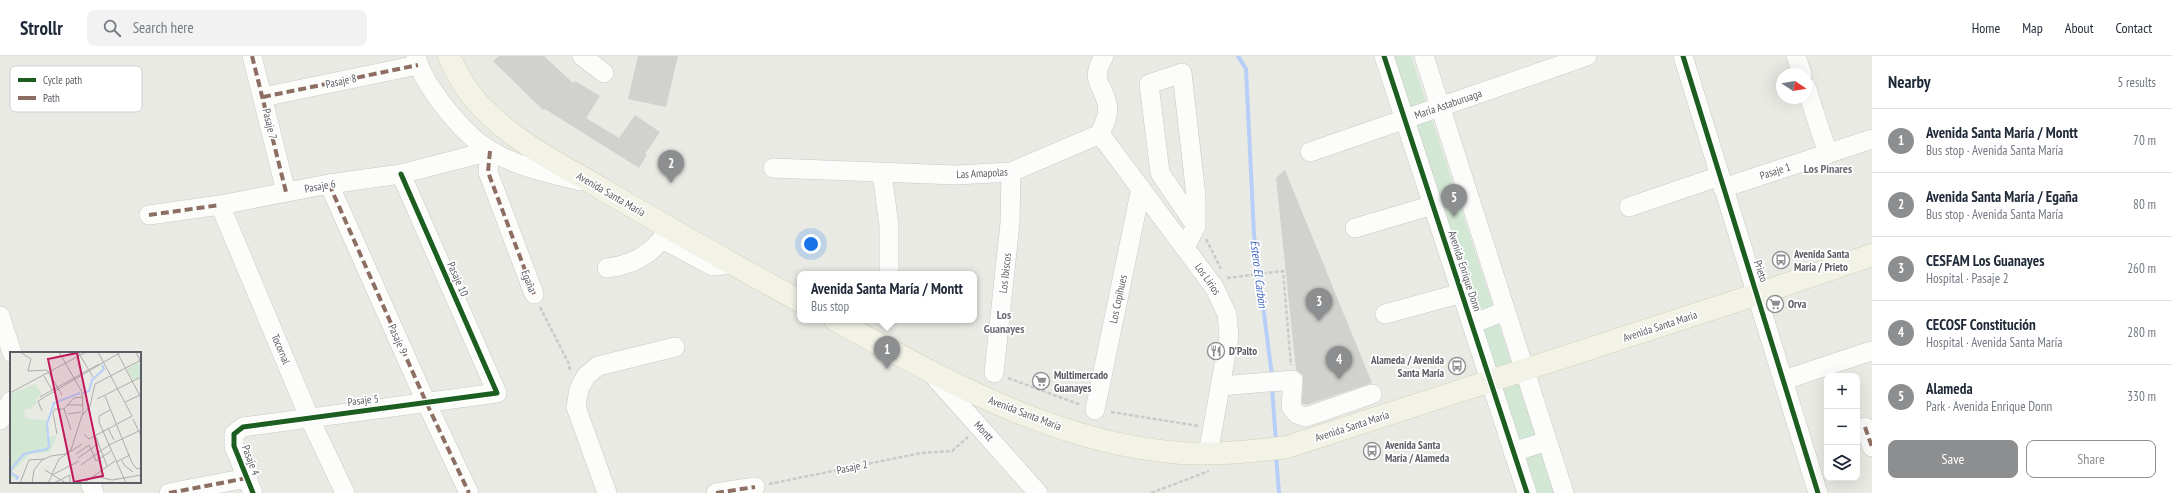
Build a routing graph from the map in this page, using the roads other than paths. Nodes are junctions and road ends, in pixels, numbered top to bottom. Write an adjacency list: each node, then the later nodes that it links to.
1 (252, 56): 13 (street, Pasaje 7)
2 (449, 56): 28 (main road, Avenida Santa María)
3 (582, 56): 12 (street)
4 (1104, 56): 17 (street)
5 (1384, 56): 16 (street, Avenida Enrique Donn)
6 (1424, 56): 15 (street)
7 (1587, 56): 15 (street, María Astaburuaga)
8 (1683, 56): 26 (street, Prieto)
9 (1796, 56): 11 (street)
10 (417, 61): 13 (street, Pasaje 8); 19 (street)
11 (1800, 68)
12 (604, 73)
13 (263, 97): 30 (street, Pasaje 7)
14 (1812, 104): 21 (street)
15 (1440, 107): 16 (street, María Astaburuaga); 46 (street)
16 (1405, 118): 20 (street, María Astaburuaga); 32 (street, Avenida Enrique Donn)
17 (1100, 134): 23 (street, Las Amapolas); 29 (street, Los Lirios)
18 (1872, 139): 21 (street, Pasaje 1)
19 (490, 151): 25 (street, Pasaje 6); 28 (street); 43 (street, Egaña)
20 (1310, 152)
21 (1828, 154): 26 (street, Pasaje 1)
22 (773, 168): 24 (street, Las Amapolas)
23 (1011, 172): 24 (street, Las Amapolas); 56 (street, Los Ibiscos)
24 (882, 173): 41 (street)
25 (401, 174): 27 (street, Pasaje 6); 60 (street, Pasaje 10)
26 (1722, 182): 33 (street, Pasaje 1); 44 (street, Prieto)
27 (329, 184): 30 (street, Pasaje 6); 62 (street, Pasaje 9)
28 (596, 185): 37 (main road, Avenida Santa María)
29 (1142, 188): 38 (street, Los Lirios); 64 (street, Los Copihues)
30 (286, 192): 31 (street, Pasaje 6)
31 (220, 205): 34 (street, Pasaje 6); 65 (street, Tocornal)
32 (1433, 205): 36 (street); 42 (street, Avenida Enrique Donn)
33 (1629, 207)
34 (149, 215)
35 (1196, 226): 35 (street); 38 (street)
36 (1355, 228)
37 (665, 234): 40 (street); 45 (main road, Avenida Santa María)
38 (1185, 247): 59 (street, Los Lirios)
39 (1872, 255): 44 (main road, Avenida Santa María)
40 (607, 268)
41 (889, 271)
42 (1462, 293): 47 (street); 50 (street, Avenida Enrique Donn)
43 (534, 294)
44 (1758, 294): 54 (main road, Avenida Santa María); 57 (street, Prieto)
45 (797, 299)
46 (1505, 311): 50 (street); 54 (street)
47 (1385, 314)
48 (0, 316): 53 (street)
49 (841, 323): 55 (main road, Avenida Santa María)
50 (1472, 324): 58 (street, Avenida Enrique Donn)
51 (675, 347): 80 (street)
52 (1872, 351): 57 (street)
53 (12, 352)
54 (1524, 370): 58 (main road, Avenida Santa María); 69 (street)
55 (929, 371): 72 (main road, Avenida Santa María); 82 (street, Montt)
56 (994, 373)
57 (1784, 380): 85 (street, Prieto)
58 (1490, 381): 71 (street, Avenida Enrique Donn); 72 (main road, Avenida Santa María)
59 (1221, 386): 61 (street); 72 (street, Los Lirios)
60 (498, 393): 62 (street, Pasaje 5)
61 (1372, 394)
62 (426, 402): 65 (street, Pasaje 5); 79 (street, Pasaje 9)
63 (10, 403): 66 (street)
64 (1096, 410)
65 (309, 417): 68 (street, Pasaje 5); 78 (street, Tocornal)
66 (0, 420)
67 (1865, 427): 70 (street)
68 (234, 434): 74 (street, Pasaje 4)
69 (1547, 441): 71 (street); 84 (street)
70 (1872, 447)
71 (1514, 452): 83 (street, Avenida Enrique Donn)
72 (1208, 454)
73 (90, 483): 76 (street)
74 (250, 485): 77 (street)
75 (755, 487): 81 (street)
76 (94, 493)
77 (169, 493)
78 (345, 493)
79 (469, 493)
80 (607, 493)
81 (716, 493)
82 (1038, 493)
83 (1527, 493)
84 (1564, 493)
85 (1818, 493)

